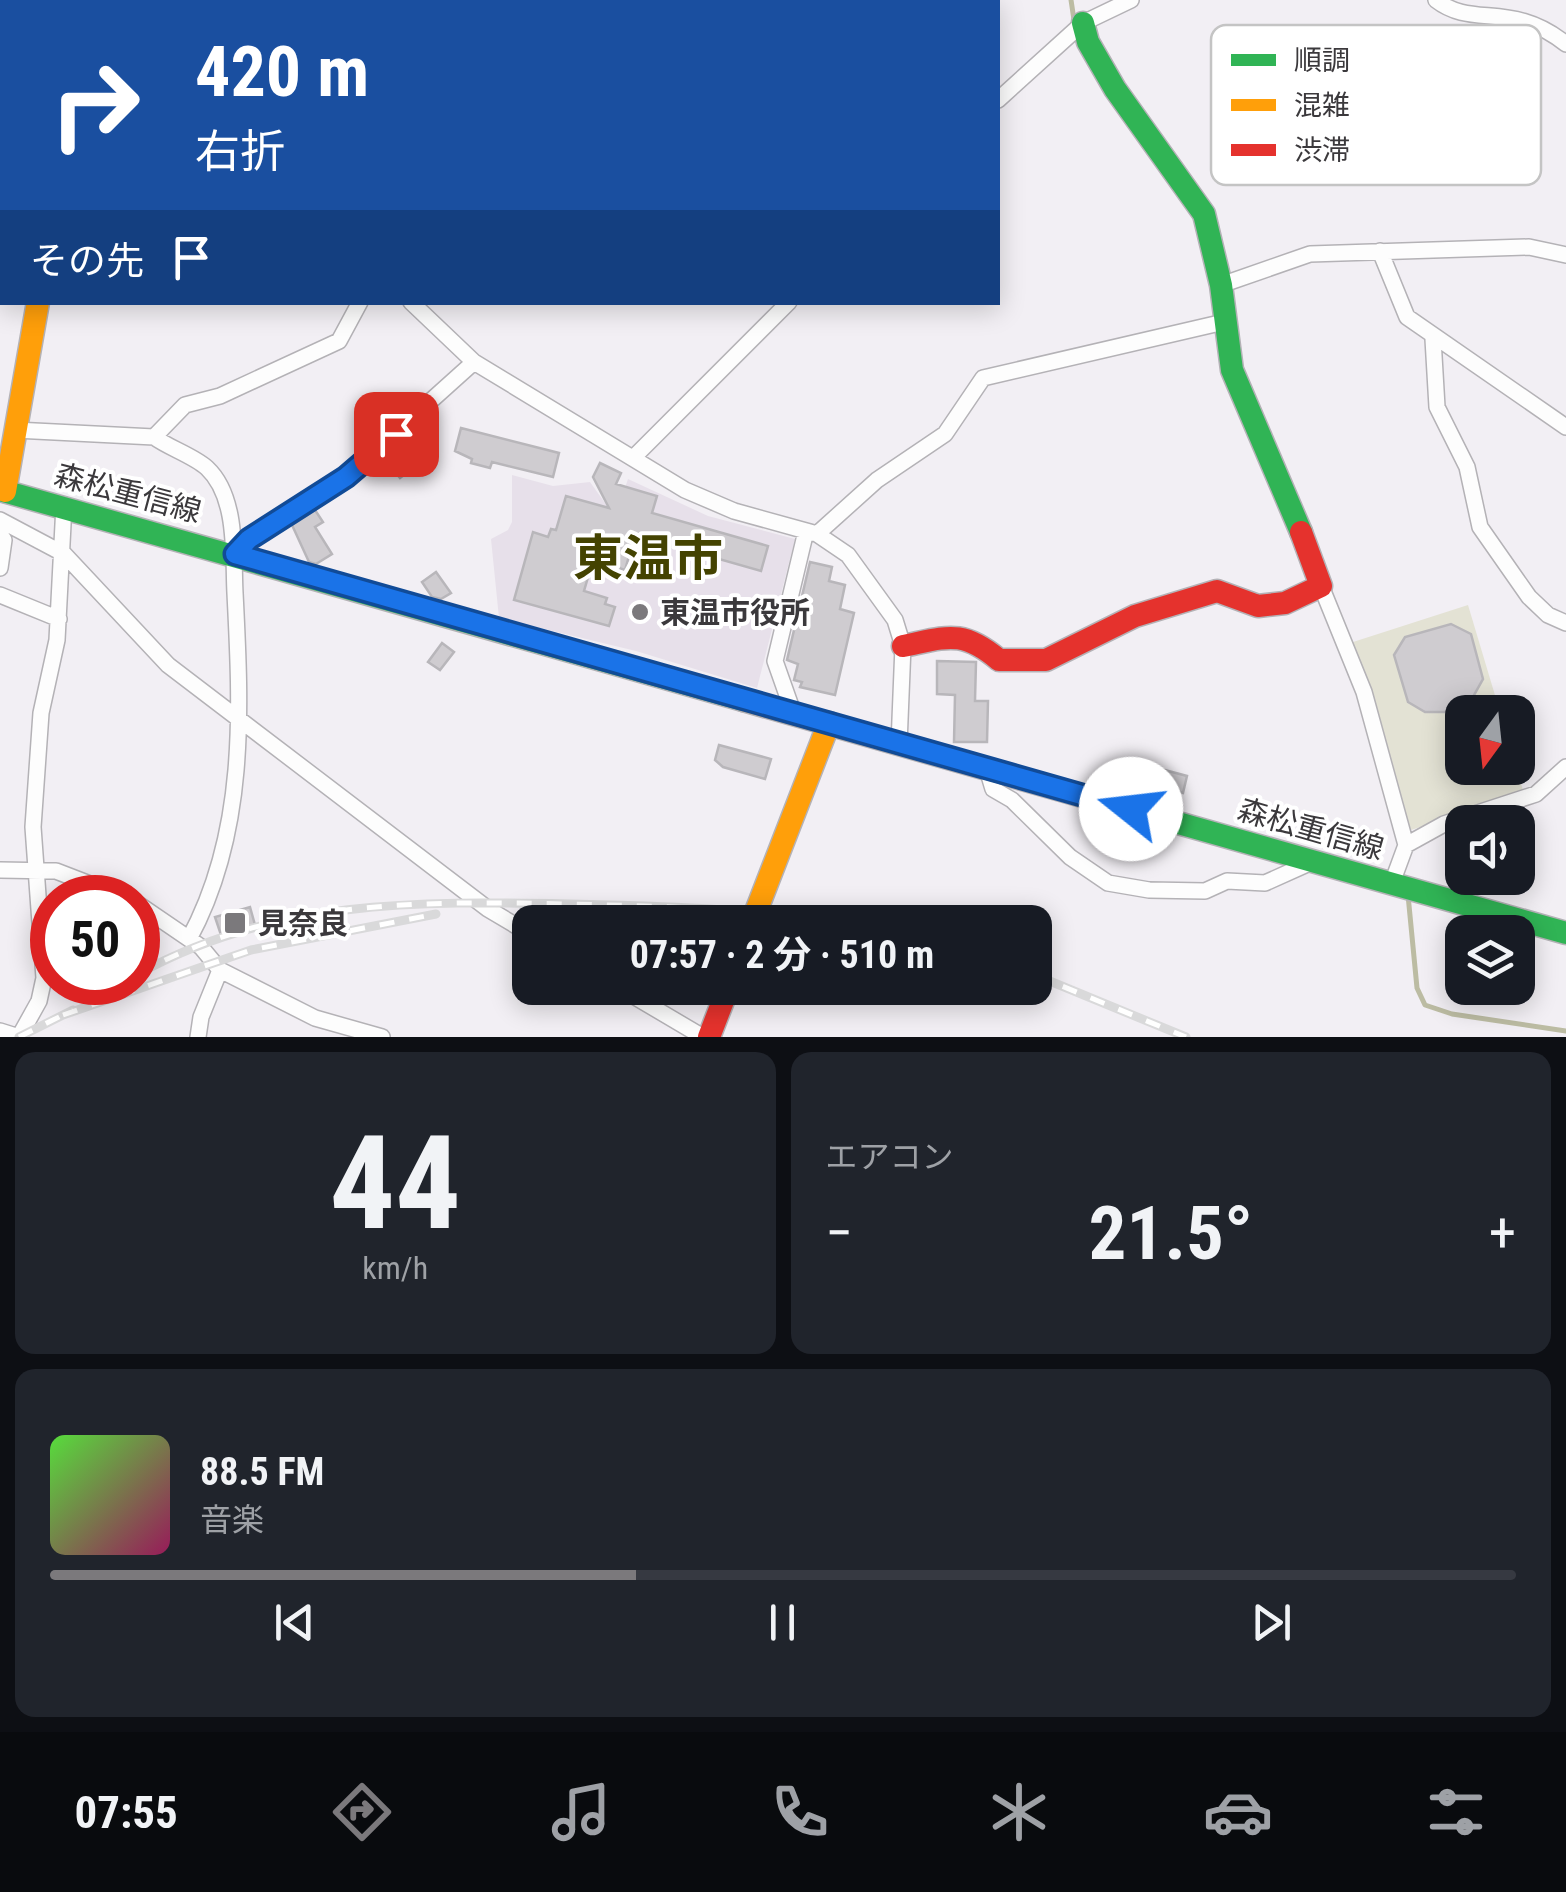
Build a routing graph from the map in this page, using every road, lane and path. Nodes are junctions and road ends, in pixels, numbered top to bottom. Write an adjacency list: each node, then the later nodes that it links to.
1 (1131, 0): 3 (street)
2 (1436, 0): 4 (street)
3 (1083, 23): 5 (street); 8 (main road)
4 (1566, 44)
5 (1000, 98)
6 (1380, 251): 7 (street); 8 (street); 14 (street)
7 (1566, 255)
8 (1221, 286): 13 (main road)
9 (37, 305): 17 (main road)
10 (358, 305): 18 (street)
11 (414, 305): 15 (street)
12 (787, 305): 19 (street)
13 (1224, 322): 23 (street); 28 (main road)
14 (1433, 338): 16 (street); 31 (street)
15 (474, 362): 19 (street); 26 (street)
16 (1566, 428)
17 (16, 430): 18 (street); 20 (main road)
18 (154, 438): 26 (street)
19 (633, 458): 23 (street)
20 (2, 490): 21 (main road, 森松重信線)
21 (64, 506): 25 (street); 26 (main road, 森松重信線)
22 (0, 520): 25 (street)
23 (812, 532): 32 (street); 33 (street)
24 (0, 534): 27 (street)
25 (64, 554): 30 (street); 34 (street)
26 (235, 554): 33 (main road, 森松重信線); 34 (street)
27 (0, 568)
28 (1321, 586): 32 (main road); 39 (street)
29 (0, 596): 30 (street)
30 (59, 619): 42 (street)
31 (1566, 624)
32 (903, 646): 36 (street)
33 (794, 712): 35 (main road, 森松重信線)
34 (242, 723): 48 (street); 50 (street)
35 (829, 723): 36 (main road, 森松重信線); 46 (main road)
36 (898, 744): 38 (main road, 森松重信線)
37 (1566, 767): 39 (street)
38 (987, 769): 40 (main road, 森松重信線); 40 (street)
39 (1406, 844): 45 (street)
40 (1314, 861): 45 (main road, 森松重信線)
41 (0, 870): 42 (street)
42 (36, 872): 43 (street); 44 (street)
43 (37, 875)
44 (66, 875)
45 (1392, 883): 49 (main road, 森松重信線)
46 (759, 905)
47 (160, 920): 50 (street)
48 (512, 923)
49 (1566, 932)
50 (189, 939): 51 (street)
51 (220, 970): 55 (street); 58 (street)
52 (37, 1005): 57 (street)
53 (650, 1005): 61 (street)
54 (720, 1005): 61 (main road)
55 (315, 1018): 59 (street); 60 (street)
56 (0, 1031): 57 (street)
57 (19, 1037)
58 (198, 1037)
59 (313, 1037)
60 (382, 1037)
61 (706, 1037)

